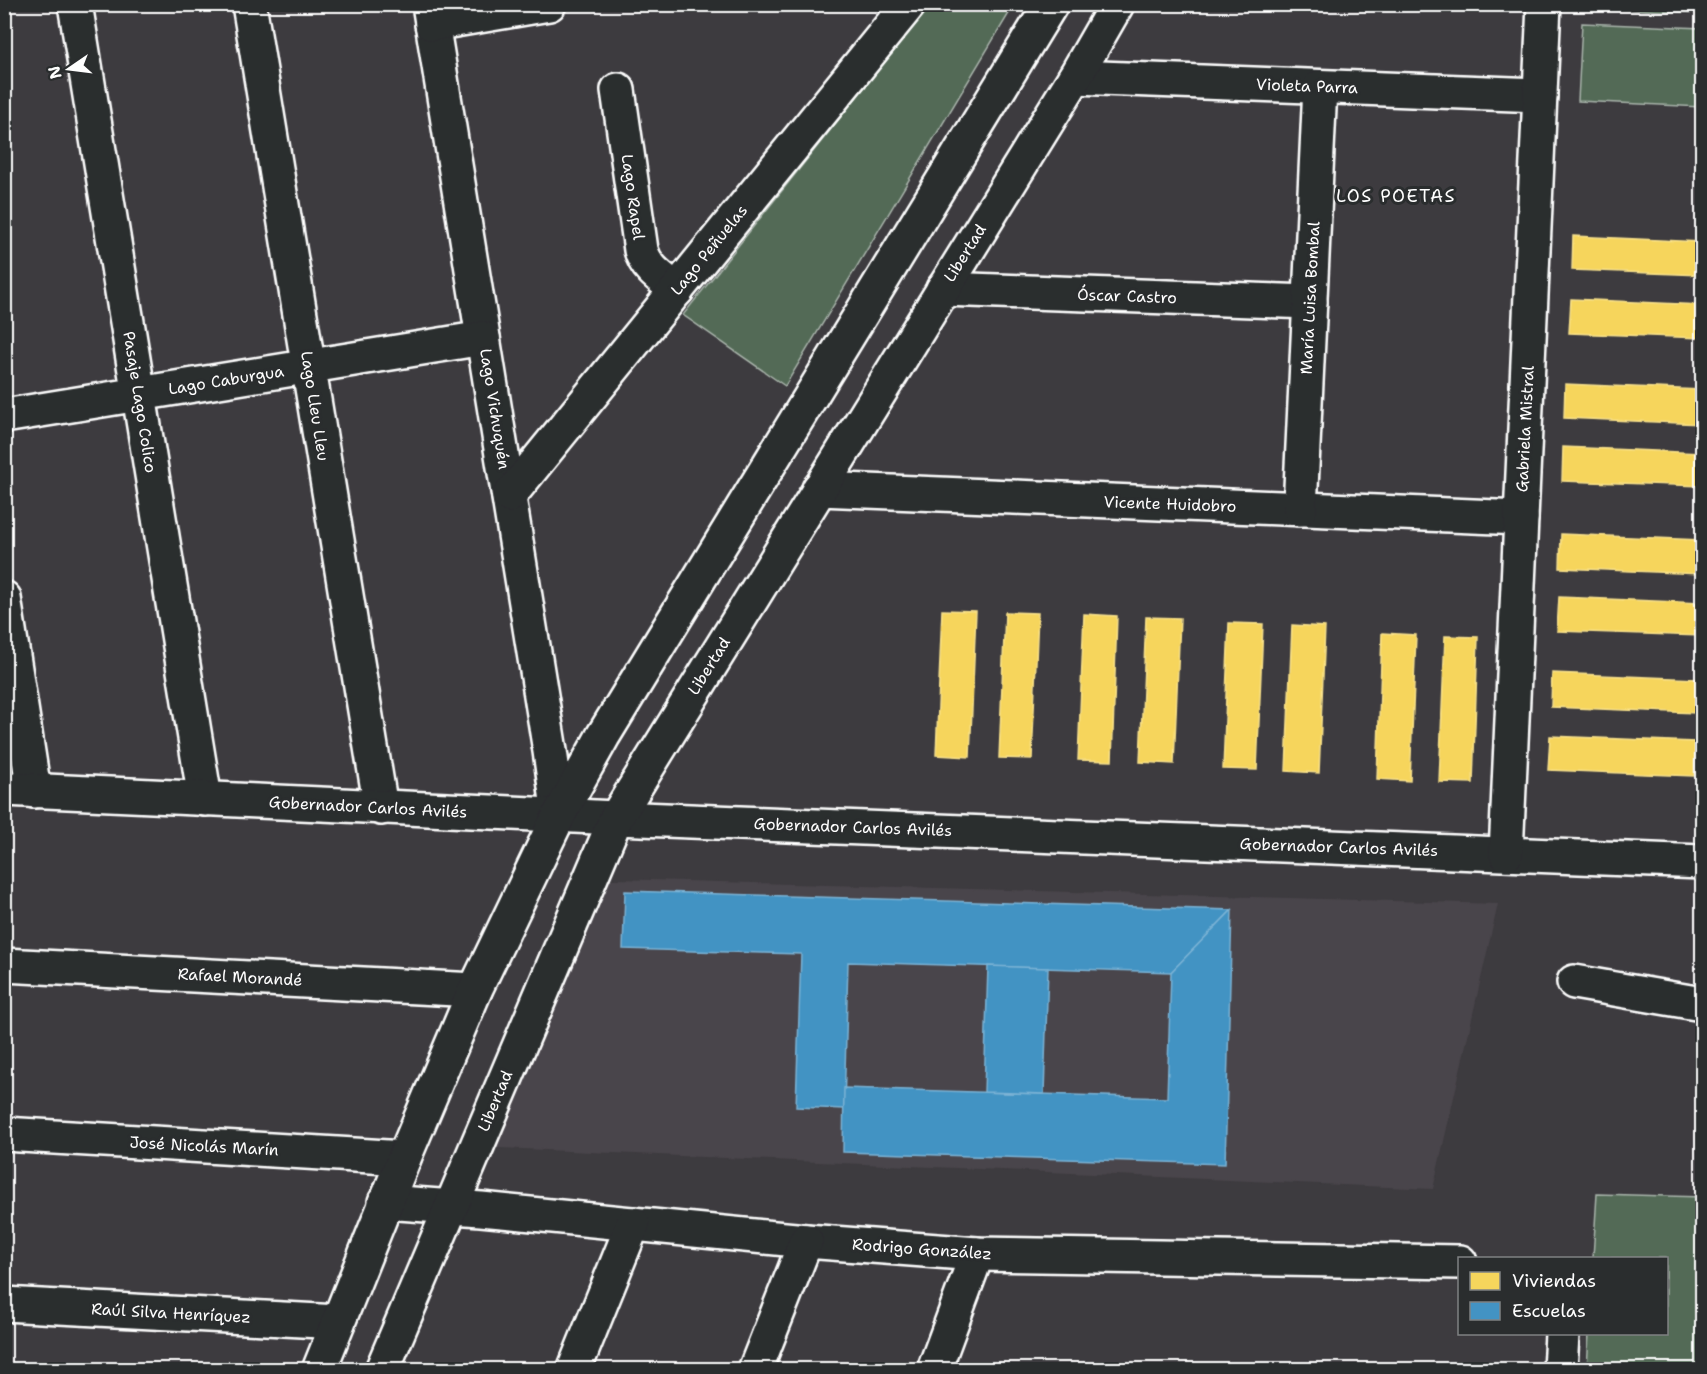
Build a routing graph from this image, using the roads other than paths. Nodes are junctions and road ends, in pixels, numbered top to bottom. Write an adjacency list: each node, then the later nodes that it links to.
1 (75, 4): 18 (street, Pasaje Lago Colico)
2 (249, 4): 17 (street, Lago Lleu Lleu)
3 (549, 4): 8 (street)
4 (909, 4): 14 (street, Lago Peñuelas)
5 (1051, 4): 28 (street)
6 (1118, 4): 9 (street, Libertad)
7 (1544, 4): 12 (street, Gabriela Mistral)
8 (431, 14): 16 (street, Lago Vichuquén)
9 (1075, 77): 10 (street, Violeta Parra); 13 (street, Libertad)
10 (1320, 87): 12 (street, Violeta Parra); 15 (street, María Luisa Bombal)
11 (618, 90): 14 (street, Lago Rapel)
12 (1540, 95): 23 (street, Gabriela Mistral)
13 (943, 289): 15 (street, Óscar Castro); 20 (street, Libertad)
14 (676, 290): 21 (street, Lago Peñuelas)
15 (1310, 302): 22 (street, María Luisa Bombal)
16 (483, 338): 17 (street, Lago Caburgua); 21 (street, Lago Vichuquén)
17 (308, 367): 18 (street, Lago Caburgua); 27 (street, Lago Lleu Lleu)
18 (139, 394): 19 (street, Lago Caburgua); 26 (street, Pasaje Lago Colico)
19 (4, 416)
20 (819, 489): 22 (street, Vicente Huidobro); 29 (street, Libertad)
21 (509, 496): 28 (street, Lago Vichuquén)
22 (1300, 509): 23 (street, Vicente Huidobro)
23 (1521, 518): 30 (street, Gabriela Mistral)
24 (4, 598): 25 (street)
25 (19, 790): 26 (street, Gobernador Carlos Avilés)
26 (205, 799): 27 (street, Gobernador Carlos Avilés)
27 (381, 808): 28 (street, Gobernador Carlos Avilés)
28 (559, 814): 29 (street, Gobernador Carlos Avilés); 34 (street)
29 (616, 818): 30 (street, Gobernador Carlos Avilés); 39 (street, Libertad)
30 (1506, 854): 31 (street, Gobernador Carlos Avilés)
31 (1702, 862)
32 (4, 964): 34 (street, Rafael Morandé)
33 (1574, 982): 35 (street)
34 (475, 990): 37 (street)
35 (1702, 1004)
36 (4, 1134): 37 (street, José Nicolás Marín)
37 (404, 1158): 38 (street)
38 (386, 1202): 39 (street, Rodrigo González); 45 (street)
39 (450, 1207): 40 (street, Rodrigo González); 48 (street, Libertad)
40 (633, 1224): 41 (street, Rodrigo González); 49 (street)
41 (806, 1241): 42 (street, Rodrigo González); 50 (street)
42 (977, 1254): 43 (street, Rodrigo González); 51 (street)
43 (1458, 1262)
44 (4, 1305): 45 (street, Raúl Silva Henríquez)
45 (338, 1322): 47 (street)
46 (1562, 1335): 52 (street)
47 (319, 1370)
48 (382, 1370)
49 (574, 1370)
50 (755, 1370)
51 (934, 1370)
52 (1560, 1370)

